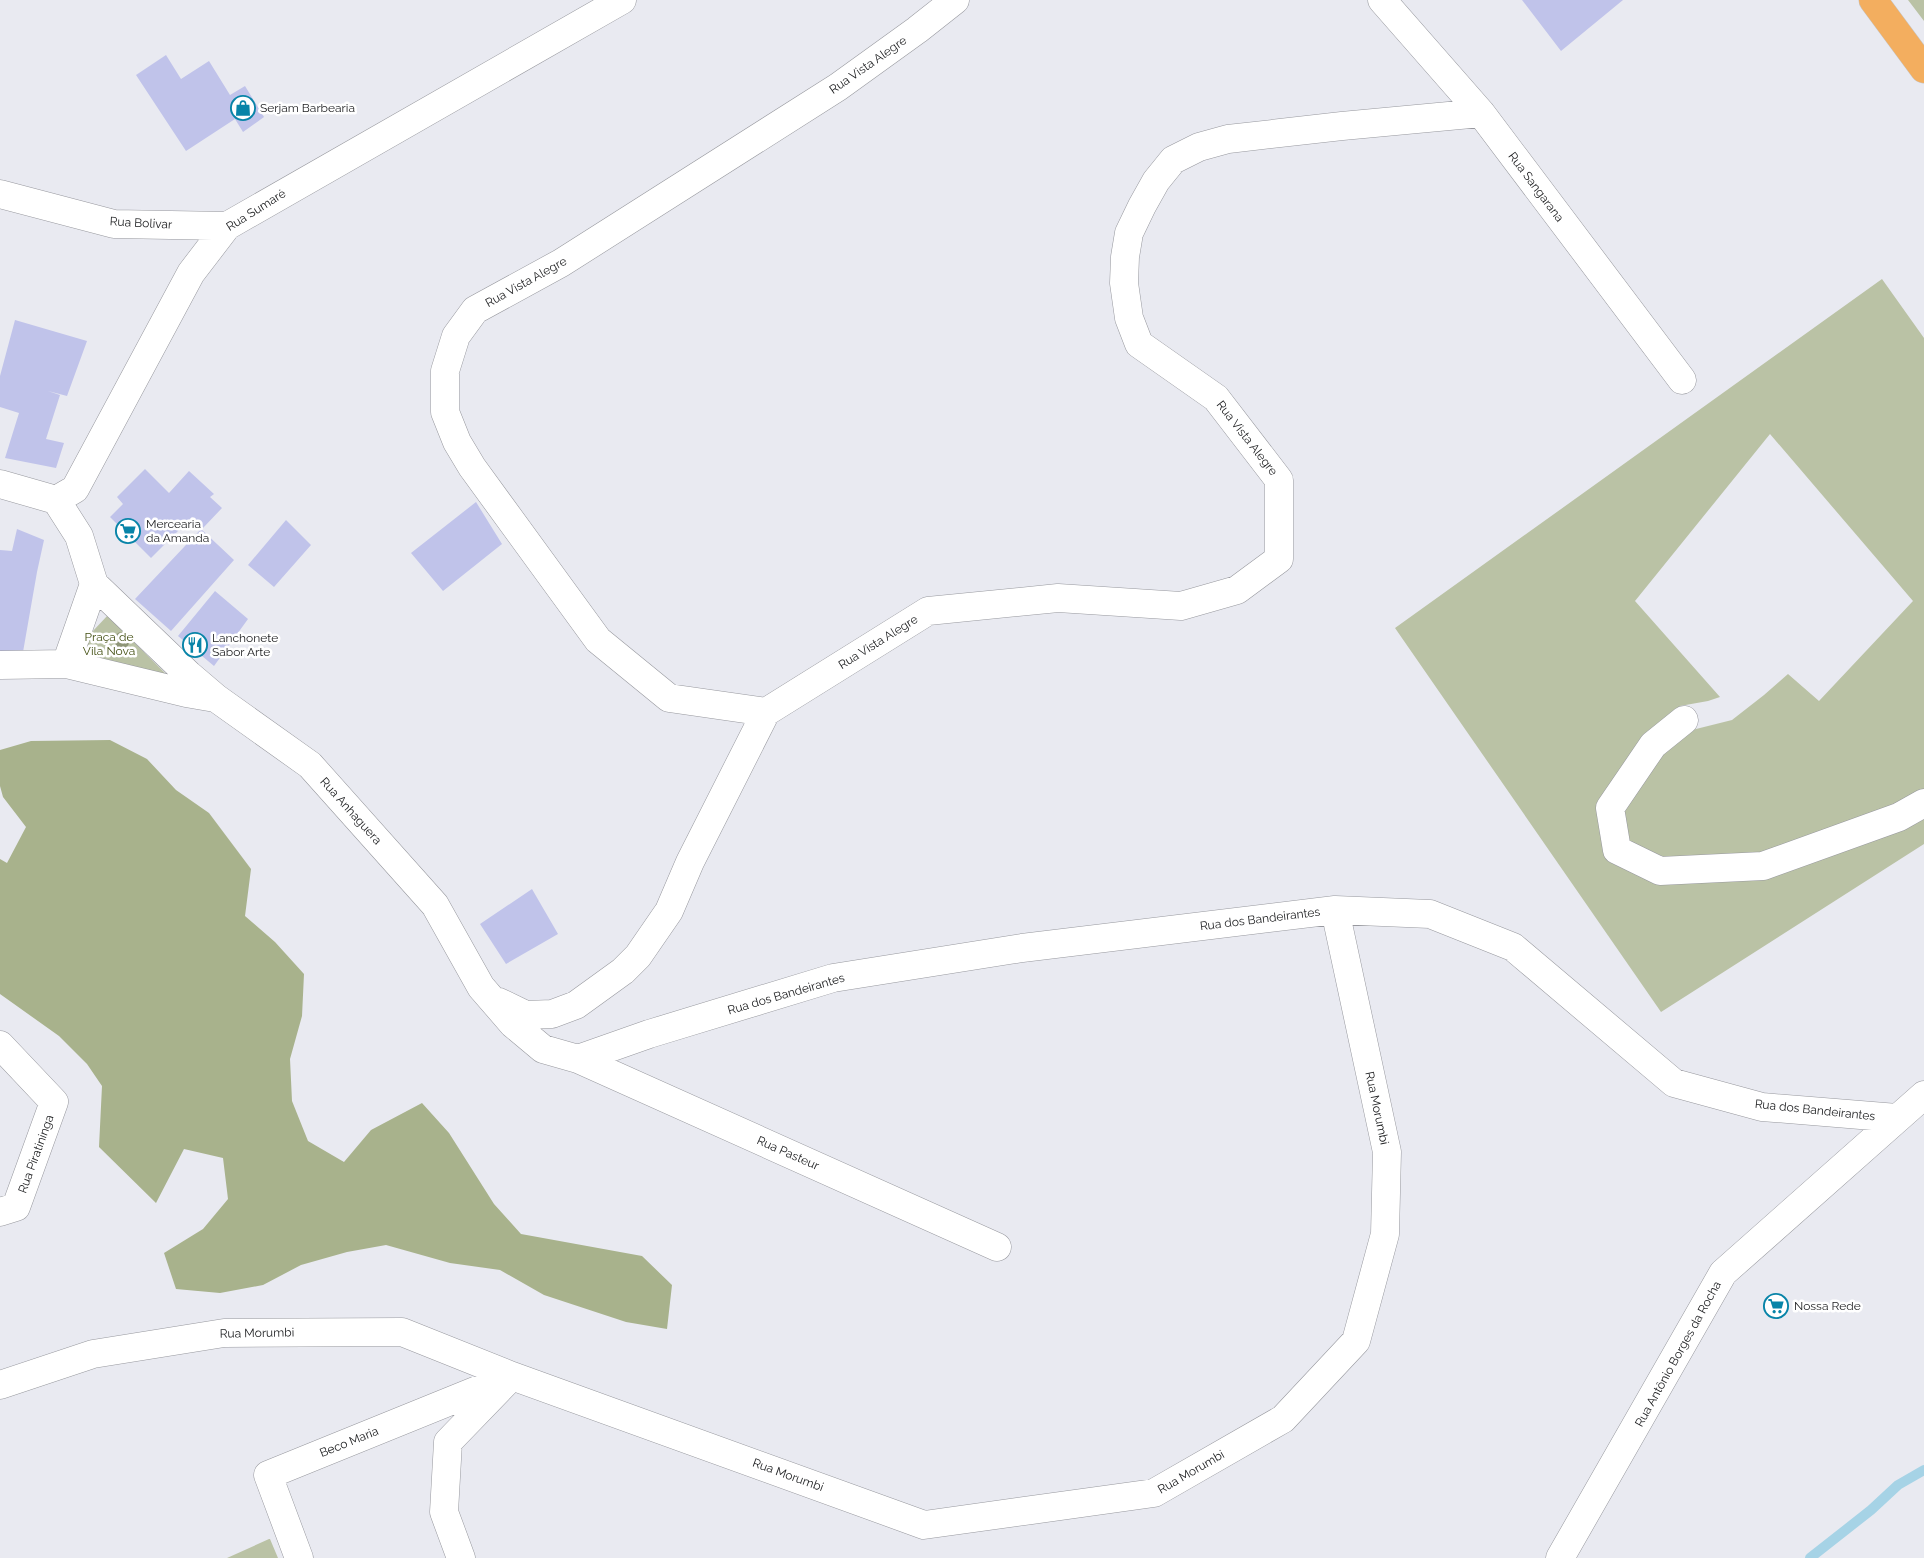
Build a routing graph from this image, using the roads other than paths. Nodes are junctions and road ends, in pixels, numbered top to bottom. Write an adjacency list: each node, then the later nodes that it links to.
1 (622, 0): 8 (street, Rua Sumaré)
2 (955, 0): 16 (street, Rua Vista Alegre)
3 (1382, 0): 6 (street, Rua Sangarana)
4 (1873, 0): 5 (highway)
5 (1924, 70)
6 (1481, 113): 9 (street, Rua Sangarana); 16 (street, Rua Vista Alegre)
7 (0, 194): 8 (street, Rua Bolivar)
8 (226, 226): 11 (street, Rua Sumaré)
9 (1682, 380)
10 (0, 484): 11 (street)
11 (56, 500): 12 (street)
12 (94, 584): 13 (street); 15 (street, Rua Anhaguera)
13 (66, 664): 14 (street); 15 (street)
14 (0, 666)
15 (188, 684): 20 (street, Rua Anhaguera)
16 (766, 712): 20 (street)
17 (1684, 720): 18 (street)
18 (1924, 803)
19 (1335, 910): 22 (street, Rua dos Bandeirantes); 24 (street, Rua dos Bandeirantes); 27 (street, Rua Morumbi)
20 (481, 987): 22 (street, Rua Anhaguera)
21 (0, 1044): 25 (street, Rua Piratininga)
22 (578, 1059): 26 (street, Rua Pasteur)
23 (1924, 1095): 24 (street, Rua Antônio Borges da Rocha)
24 (1897, 1118): 31 (street, Rua Antônio Borges da Rocha)
25 (0, 1212)
26 (997, 1247)
27 (512, 1376): 28 (street, Rua Morumbi); 29 (street, Beco Maria); 30 (street)
28 (0, 1385)
29 (299, 1558)
30 (461, 1558)
31 (1560, 1558)

